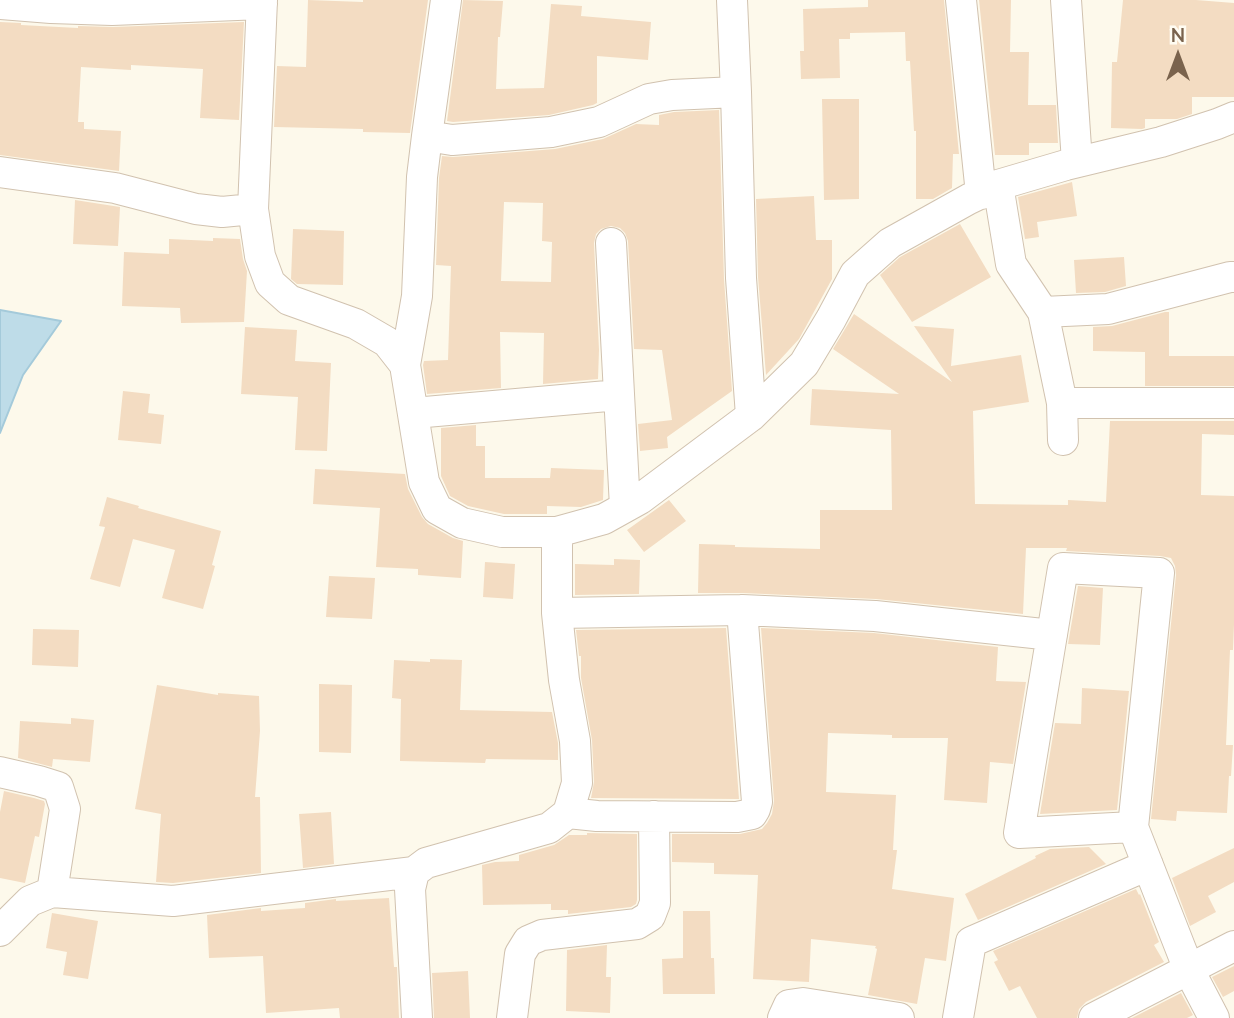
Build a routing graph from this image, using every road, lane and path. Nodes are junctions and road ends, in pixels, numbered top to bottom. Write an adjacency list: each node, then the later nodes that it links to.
1 (446, 0): 9 (street)
2 (732, 0): 7 (street)
3 (961, 0): 12 (street)
4 (1066, 0): 10 (street)
5 (262, 2): 6 (street); 13 (street)
6 (0, 4)
7 (736, 92): 9 (street); 22 (street)
8 (1234, 117): 10 (street)
9 (427, 136): 17 (street)
10 (1077, 163): 12 (street)
11 (0, 172): 13 (street)
12 (990, 189): 16 (street); 22 (street)
13 (253, 209): 17 (street)
14 (611, 243): 18 (street)
15 (1234, 277): 16 (street)
16 (1043, 312): 19 (street)
17 (405, 365): 21 (street)
18 (619, 395): 21 (street); 24 (street)
19 (1062, 403): 20 (street); 23 (street)
20 (1234, 403)
21 (414, 413): 25 (street)
22 (751, 416): 24 (street)
23 (1063, 440)
24 (625, 507): 25 (street)
25 (557, 532): 27 (street)
26 (742, 610): 27 (street); 28 (street); 31 (street)
27 (557, 613): 30 (street)
28 (1052, 635): 32 (street); 32 (street)
29 (0, 772): 35 (street)
30 (568, 813): 31 (street); 34 (street)
31 (654, 816): 40 (street)
32 (1133, 827): 33 (street)
33 (1148, 865): 38 (street); 43 (street)
34 (414, 872): 35 (street); 39 (street)
35 (52, 892): 36 (street)
36 (0, 931)
37 (1234, 946): 38 (street)
38 (1189, 970): 44 (street); 45 (street)
39 (417, 1018)
40 (512, 1018)
41 (783, 1018): 42 (street)
42 (899, 1018)
43 (958, 1018)
44 (1094, 1018)
45 (1214, 1018)

